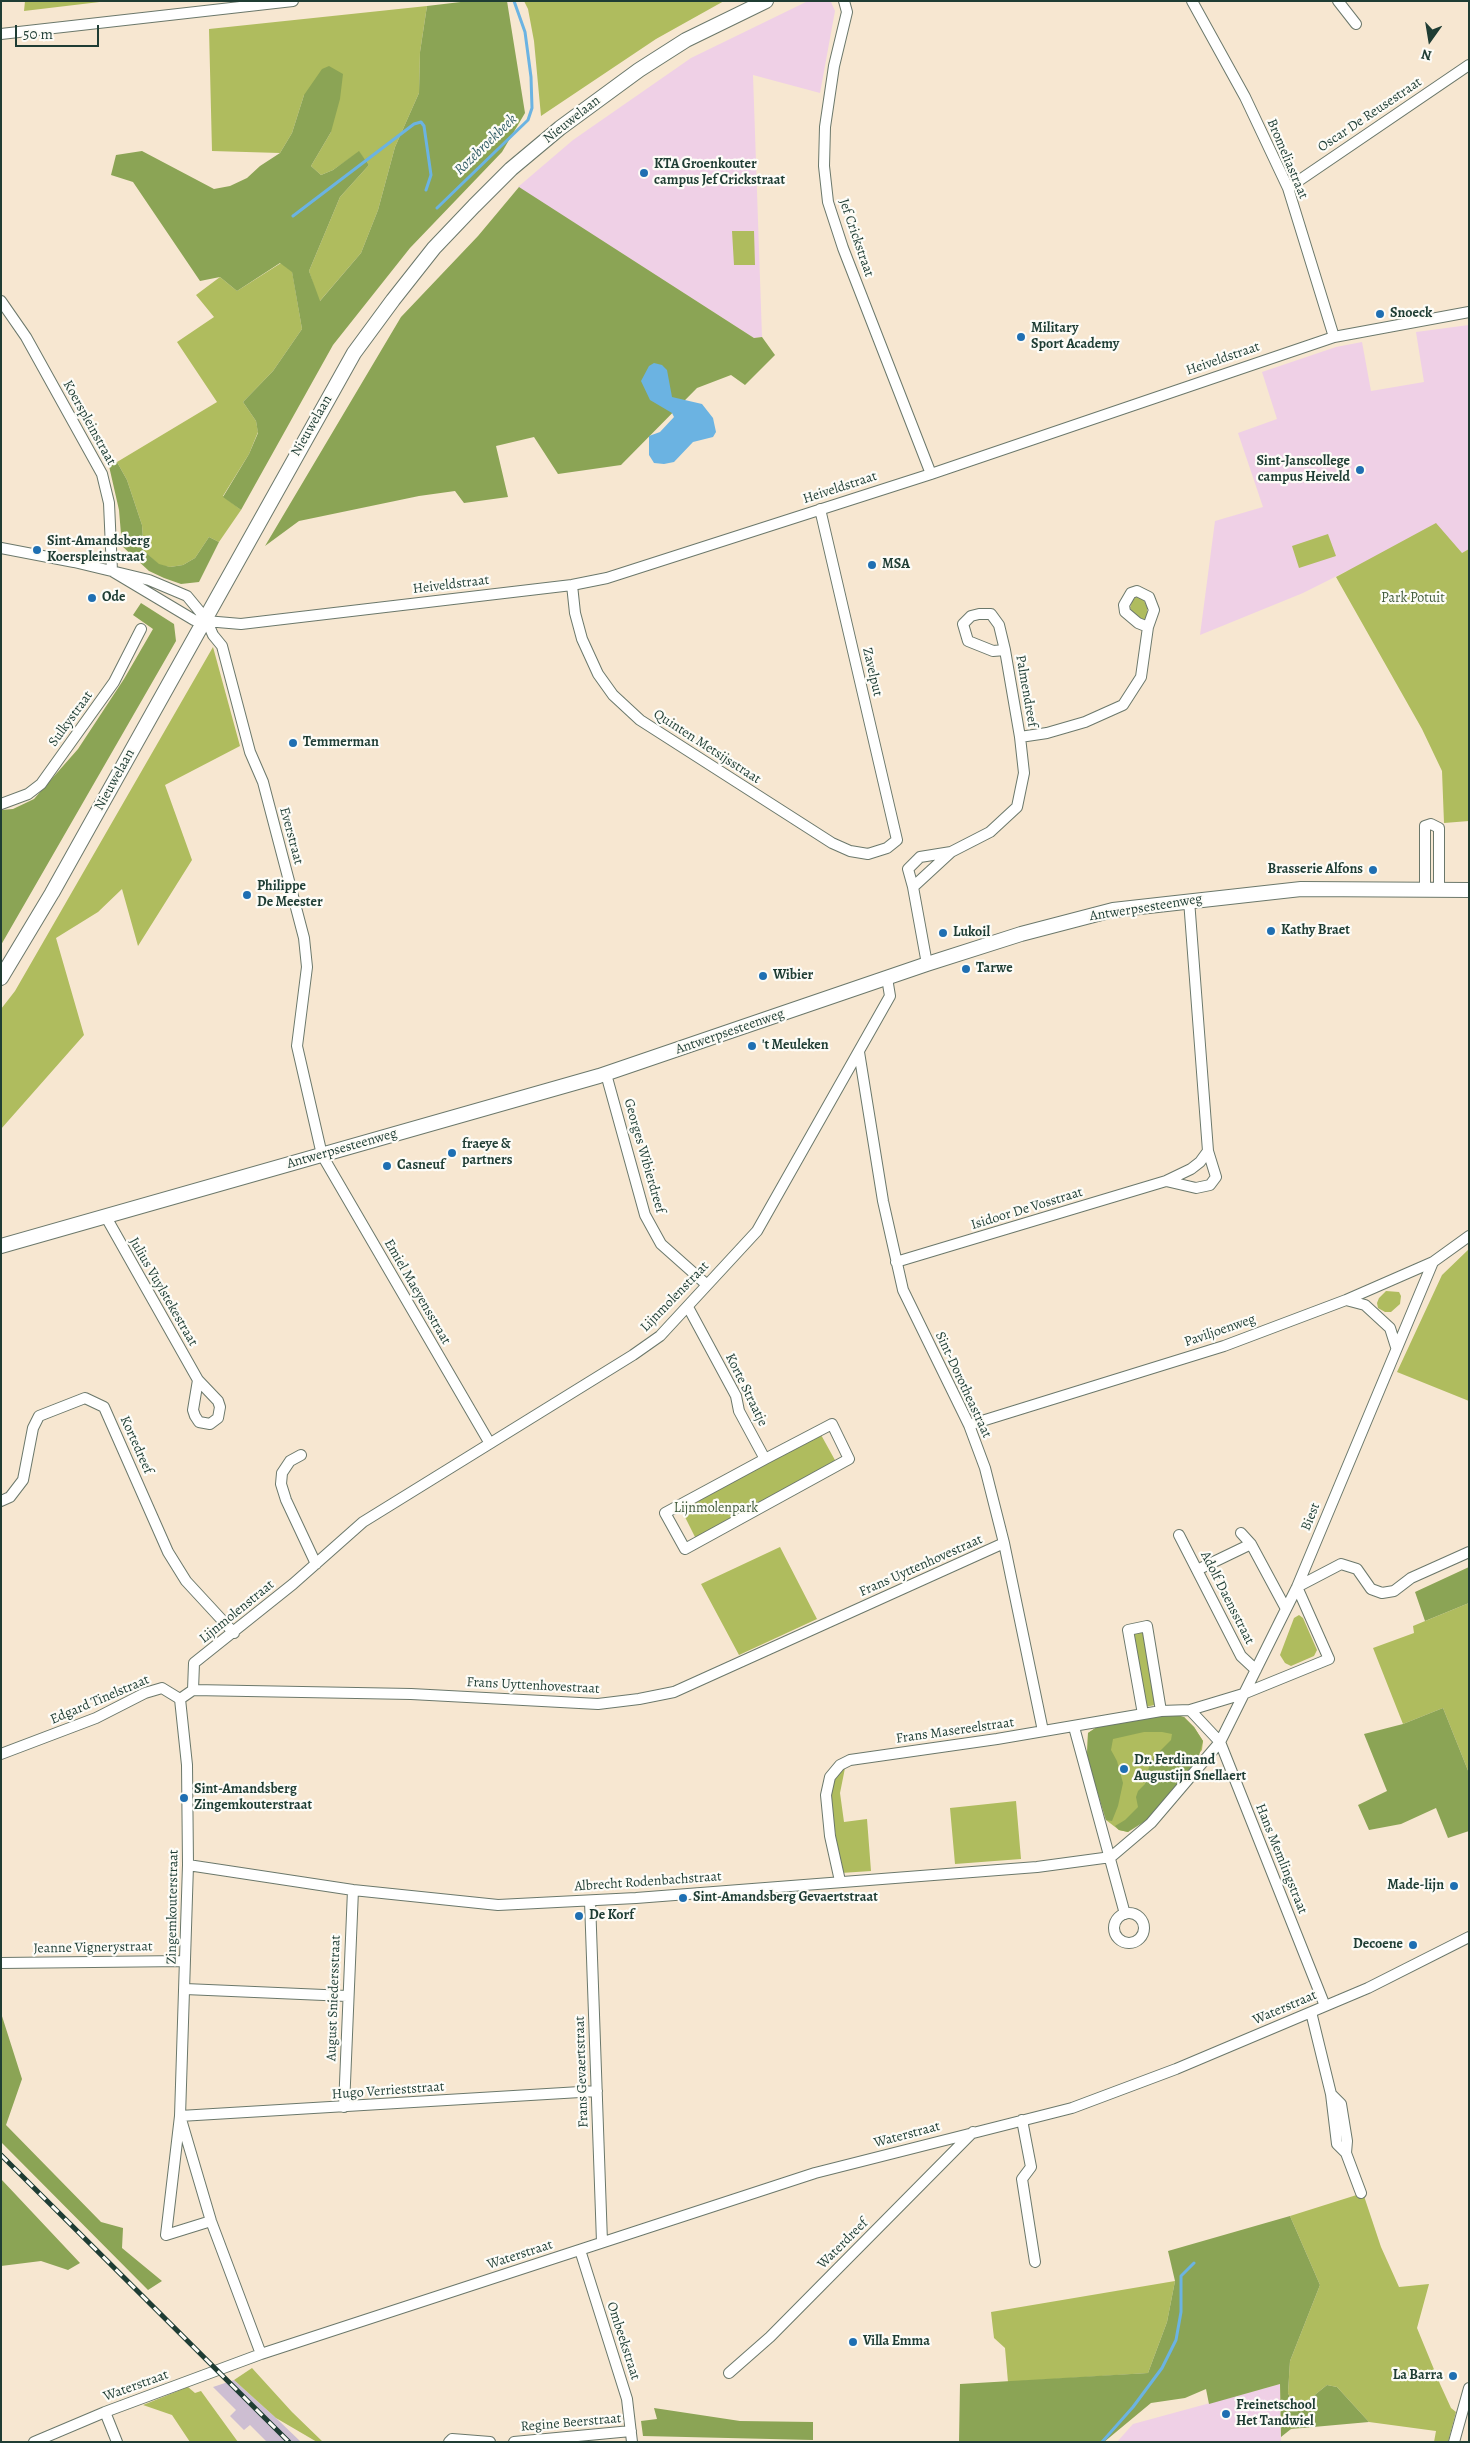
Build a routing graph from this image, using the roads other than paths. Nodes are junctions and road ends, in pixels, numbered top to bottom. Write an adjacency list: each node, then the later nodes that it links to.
1 (293, 1): 9 (street)
2 (754, 1): 7 (street)
3 (766, 1): 7 (main road, Nieuwelaan)
4 (844, 1): 15 (street, Jef Crickstraat)
5 (1192, 1): 11 (street, Bromeliastraat)
6 (1338, 1): 8 (street)
7 (742, 13): 20 (main road, Nieuwelaan)
8 (1356, 24)
9 (1, 34)
10 (1469, 65): 11 (street, Oscar De Reusestraat)
11 (1288, 188): 14 (street, Bromeliastraat)
12 (1, 301): 18 (street, Koerspleinstraat)
13 (1469, 312): 14 (street, Heiveldstraat)
14 (1334, 337): 15 (street, Heiveldstraat)
15 (931, 474): 16 (street, Heiveldstraat)
16 (820, 509): 19 (street, Heiveldstraat); 26 (street, Zavelput)
17 (1, 548): 18 (street, Heiveldstraat)
18 (112, 571): 20 (street, Heiveldstraat); 20 (street, Heiveldstraat)
19 (572, 585): 20 (street, Heiveldstraat); 26 (street, Quinten Metsijsstraat)
20 (206, 619): 33 (main road, Nieuwelaan); 38 (street, Everstraat)
21 (1148, 627): 24 (street, Palmendreef)
22 (141, 629): 25 (street, Sulkystraat)
23 (1005, 650): 23 (street, Palmendreef); 24 (street, Palmendreef)
24 (1020, 737): 27 (street, Palmendreef)
25 (1, 804)
26 (897, 840)
27 (951, 852): 28 (street, Palmendreef); 28 (street, Palmendreef)
28 (914, 887): 32 (street)
29 (1432, 888): 29 (street); 30 (main road, Antwerpsesteenweg); 31 (main road, Antwerpsesteenweg)
30 (1469, 890)
31 (1189, 900): 32 (main road, Antwerpsesteenweg); 37 (street, Isidoor De Vosstraat)
32 (927, 964): 34 (main road, Antwerpsesteenweg)
33 (1, 978)
34 (887, 978): 35 (street, Lijnmolenstraat); 36 (main road, Antwerpsesteenweg)
35 (859, 1052): 43 (street, Sint-Dorotheastraat); 45 (street, Lijnmolenstraat)
36 (606, 1074): 38 (main road, Antwerpsesteenweg); 45 (street, Georges Wibierdreef)
37 (1208, 1151): 39 (street, Isidoor De Vosstraat); 39 (street, Isidoor De Vosstraat)
38 (322, 1155): 40 (main road, Antwerpsesteenweg); 51 (street, Emiel Maeyensstraat)
39 (1166, 1181): 43 (street, Isidoor De Vosstraat)
40 (106, 1217): 42 (main road, Antwerpsesteenweg); 49 (street, Julius Vuylstekestraat)
41 (1469, 1236): 44 (street, Paviljoenweg)
42 (1, 1246)
43 (896, 1262): 50 (street, Sint-Dorotheastraat)
44 (1433, 1262): 46 (street, Paviljoenweg); 48 (street, Biest)
45 (706, 1284): 47 (street, Lijnmolenstraat)
46 (1346, 1300): 48 (street); 50 (street, Paviljoenweg)
47 (688, 1307): 51 (street, Lijnmolenstraat); 53 (street, Korte Straatje)
48 (1396, 1347): 62 (street, Biest)
49 (198, 1380)
50 (968, 1425): 57 (street, Sint-Dorotheastraat)
51 (489, 1442): 60 (street, Lijnmolenstraat)
52 (301, 1455): 60 (street)
53 (765, 1458): 53 (street)
54 (1, 1500): 64 (street, Kortedreef)
55 (1241, 1533): 58 (street)
56 (1179, 1535): 61 (street, Adolf Daensstraat)
57 (1004, 1543): 66 (street, Frans Uyttenhovestraat); 73 (street, Sint-Dorotheastraat)
58 (1251, 1544): 61 (street); 63 (street)
59 (1469, 1552): 62 (street)
60 (316, 1564): 64 (street, Lijnmolenstraat)
61 (1197, 1570): 65 (street, Adolf Daensstraat)
62 (1296, 1587): 63 (street, Biest); 67 (street, Frans Masereelstraat)
63 (1286, 1609): 65 (street, Biest)
64 (234, 1633): 66 (street, Lijnmolenstraat)
65 (1256, 1670): 67 (street, Biest)
66 (193, 1690): 68 (street)
67 (1244, 1694): 69 (street, Frans Masereelstraat); 74 (street)
68 (180, 1699): 75 (street, Edgard Tinelstraat); 77 (street, Zingemkouterstraat)
69 (1190, 1710): 70 (street, Frans Masereelstraat); 74 (street)
70 (1160, 1711): 71 (street, Frans Masereelstraat); 71 (street)
71 (1143, 1714): 72 (street, Frans Masereelstraat)
72 (1074, 1727): 73 (street, Frans Masereelstraat); 76 (street)
73 (1043, 1731): 78 (street, Frans Masereelstraat)
74 (1220, 1742): 76 (street); 87 (street, Hans Memlingstraat)
75 (1, 1754)
76 (1110, 1857): 78 (street, Albrecht Rodenbachstraat); 81 (street)
77 (188, 1865): 79 (street, Albrecht Rodenbachstraat); 83 (street, Zingemkouterstraat)
78 (840, 1881): 80 (street, Albrecht Rodenbachstraat)
79 (353, 1890): 80 (street, Albrecht Rodenbachstraat); 86 (street, August Sniedersstraat)
80 (590, 1901): 89 (street, Frans Gevaertstraat)
81 (1125, 1914)
82 (1469, 1937): 87 (street, Waterstraat)
83 (185, 1961): 84 (street, Jeanne Vignerystraat); 85 (street, Zingemkouterstraat)
84 (1, 1963)
85 (185, 1989): 86 (street); 91 (street, Zingemkouterstraat)
86 (347, 1996): 90 (street, August Sniedersstraat)
87 (1325, 2006): 88 (street, Waterstraat)
88 (1311, 2012): 92 (street, Waterstraat); 94 (street)
89 (597, 2091): 90 (street, Hugo Verrieststraat); 96 (street, Frans Gevaertstraat)
90 (344, 2107): 91 (street, Hugo Verrieststraat)
91 (180, 2116): 95 (street, Zingemkouterstraat); 95 (street, Zingemkouterstraat)
92 (1022, 2120): 93 (street, Waterstraat); 98 (street)
93 (974, 2132): 96 (street, Waterstraat); 100 (street, Waterdreef)
94 (1361, 2193)
95 (211, 2221): 99 (street, Zingemkouterstraat)
96 (602, 2242): 97 (street, Waterstraat)
97 (580, 2250): 99 (street, Waterstraat); 103 (street, Ombeekstraat)
98 (1035, 2262)
99 (261, 2354): 102 (street, Waterstraat)
100 (730, 2373)
101 (1468, 2390): 110 (street)
102 (105, 2412): 104 (street, Waterstraat); 105 (street)
103 (631, 2431): 108 (street, Regine Beerstraat); 109 (street, Ombeekstraat)
104 (34, 2442)
105 (117, 2442)
106 (449, 2442): 107 (street)
107 (490, 2442)
108 (514, 2442)
109 (632, 2442)
110 (1454, 2442)

